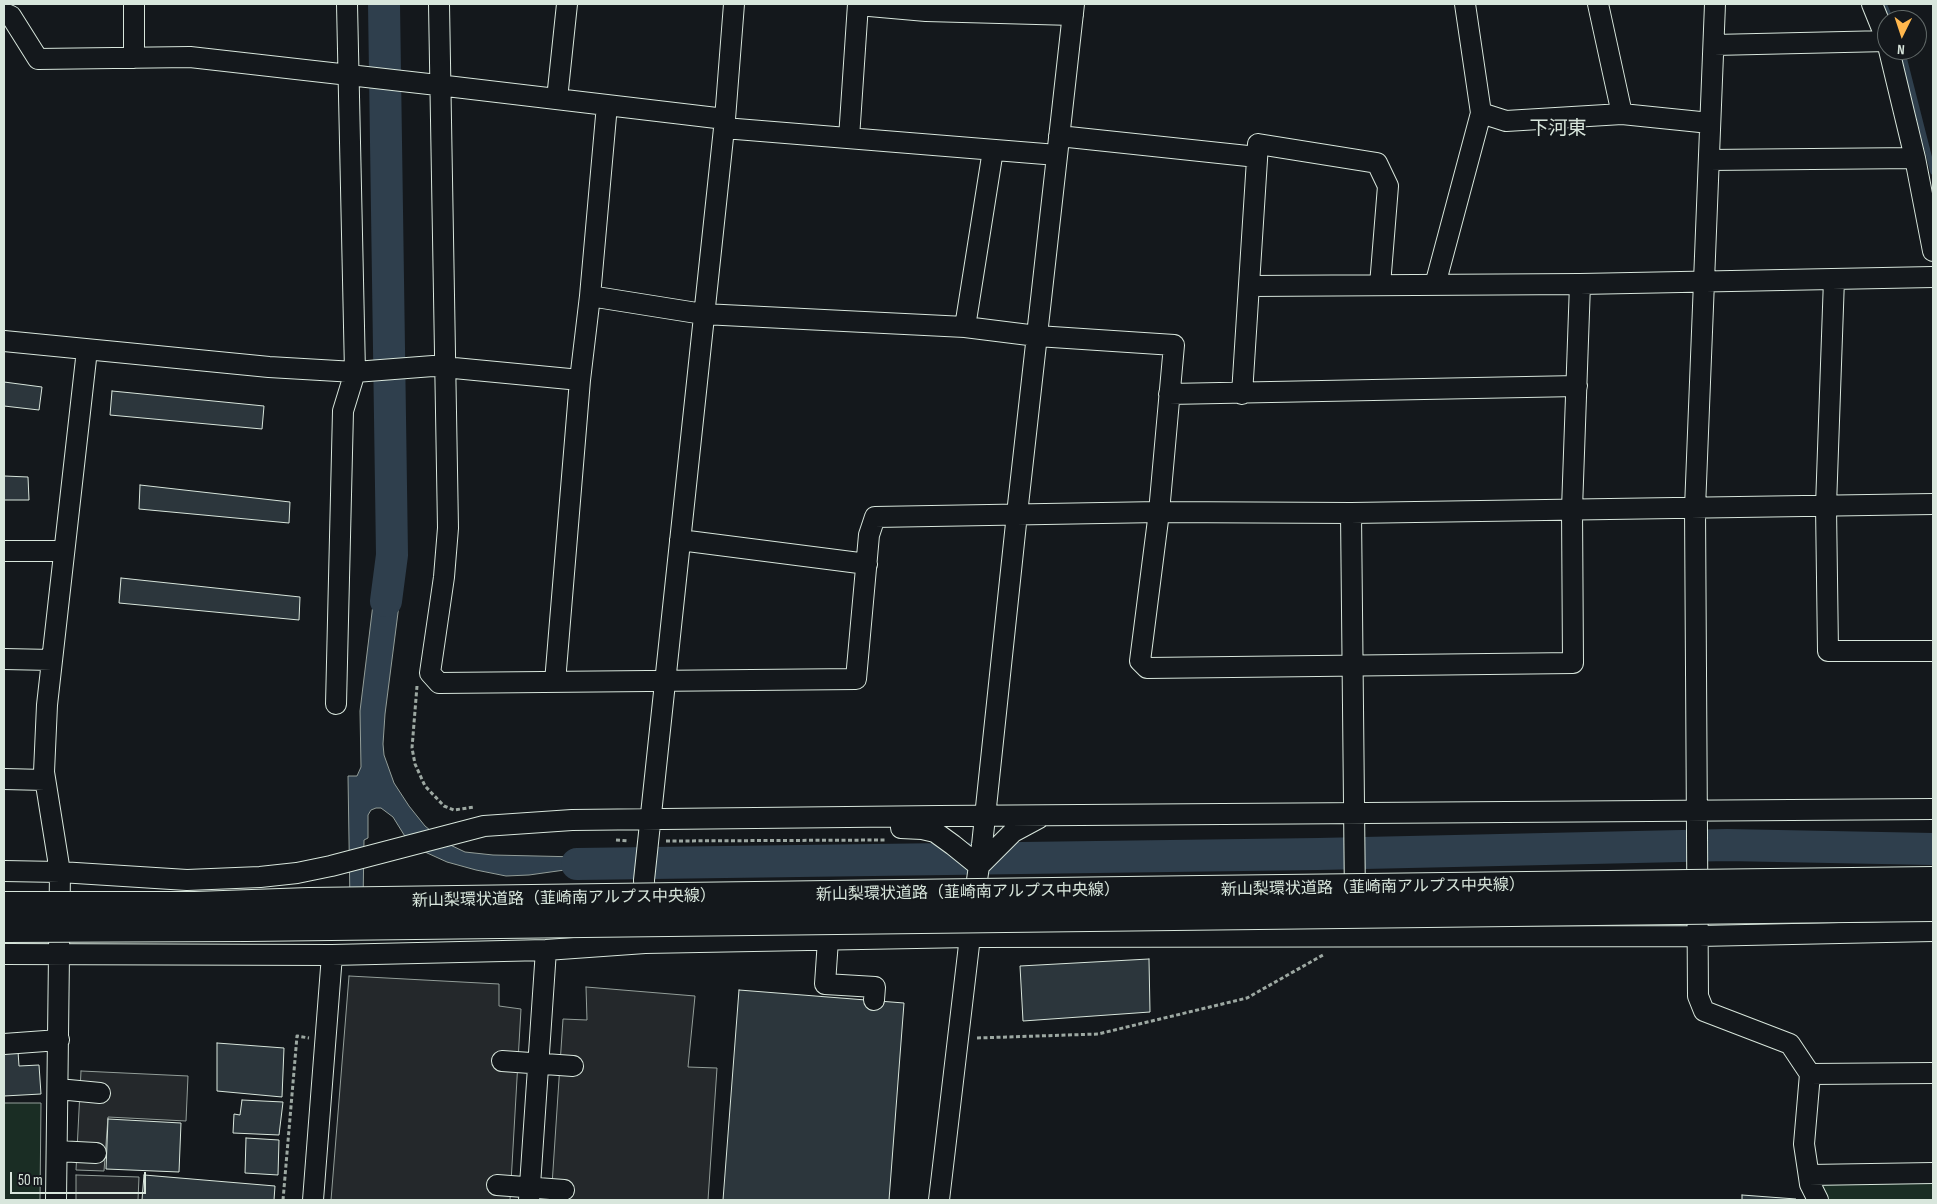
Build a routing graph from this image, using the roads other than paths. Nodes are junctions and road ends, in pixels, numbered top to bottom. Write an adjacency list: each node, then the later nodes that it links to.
1 (134, 4): 14 (street)
2 (347, 4): 16 (street)
3 (440, 4): 17 (street)
4 (567, 4): 18 (street)
5 (734, 4): 23 (street)
6 (858, 4): 11 (street); 24 (street)
7 (1465, 4): 20 (street)
8 (1598, 4): 21 (street)
9 (1715, 4): 13 (street)
10 (1872, 4): 13 (street)
11 (1074, 9): 25 (street)
12 (4, 12): 14 (street)
13 (1714, 45): 22 (street)
14 (134, 58): 16 (street)
15 (1891, 60): 28 (street)
16 (348, 75): 17 (street); 45 (street)
17 (441, 85): 18 (street); 44 (street)
18 (557, 99): 19 (street)
19 (607, 105): 23 (street); 38 (street)
20 (1481, 113): 21 (street); 36 (street)
21 (1622, 114): 22 (street)
22 (1710, 123): 29 (street)
23 (725, 124): 24 (street); 39 (street)
24 (849, 138): 26 (street)
25 (1058, 146): 26 (street); 27 (street); 41 (street)
26 (993, 150): 40 (street)
27 (1257, 157): 35 (street); 37 (street)
28 (1915, 158): 29 (street); 30 (street)
29 (1709, 160): 33 (street)
30 (1933, 251)
31 (1933, 277): 32 (street)
32 (1834, 279): 33 (street); 51 (street)
33 (1704, 281): 34 (street); 52 (street)
34 (1580, 284): 36 (street); 47 (street)
35 (1380, 285): 36 (street); 37 (street)
36 (1435, 285)
37 (1250, 286): 49 (street)
38 (590, 296): 39 (street); 46 (street)
39 (703, 314): 40 (street); 57 (street)
40 (965, 327): 41 (street)
41 (1037, 336): 48 (street); 56 (street)
42 (4, 341): 43 (street)
43 (87, 350): 45 (street); 59 (street)
44 (447, 367): 45 (street); 46 (street); 65 (street)
45 (363, 371): 67 (street)
46 (580, 380): 65 (street)
47 (1577, 386): 49 (street); 53 (street)
48 (1169, 394): 49 (street); 54 (street)
49 (1242, 394)
50 (1933, 504): 51 (street)
51 (1826, 506): 52 (street); 61 (street)
52 (1695, 508): 53 (street); 71 (street)
53 (1572, 509): 55 (street); 64 (street)
54 (1159, 512): 55 (street); 56 (street); 64 (street)
55 (1350, 513): 64 (street)
56 (1017, 514): 60 (street); 73 (street)
57 (680, 540): 60 (street); 66 (street)
58 (4, 551): 59 (street)
59 (64, 551): 63 (street)
60 (867, 564): 66 (street)
61 (1933, 651)
62 (4, 659): 63 (street)
63 (52, 660): 69 (street)
64 (1353, 664): 72 (street)
65 (555, 682): 66 (street)
66 (666, 682): 76 (street)
67 (336, 704)
68 (4, 779): 69 (street)
69 (45, 780): 79 (street)
70 (1933, 809): 71 (street)
71 (1697, 810): 72 (street); 88 (street)
72 (1353, 813): 74 (street); 90 (street)
73 (985, 816): 74 (street); 75 (street); 77 (street)
74 (1044, 816): 77 (street)
75 (822, 818): 76 (street); 80 (street)
76 (651, 820): 79 (street); 94 (street)
77 (991, 844): 80 (street)
78 (4, 871): 79 (street)
79 (60, 872): 97 (street)
80 (978, 876): 89 (street); 91 (street); 92 (street)
81 (1933, 882): 83 (highway, 新山梨環状道路（韮崎南アルプス中央線）, bridge)
82 (4, 891): 83 (highway, bridge)
83 (309, 902): 84 (highway, 新山梨環状道路（韮崎南アルプス中央線）, bridge)
84 (4, 906)
85 (1933, 907): 86 (highway, 新山梨環状道路（韮崎南アルプス中央線）, bridge)
86 (4, 928)
87 (1933, 931): 88 (street)
88 (1699, 936): 90 (street); 106 (street)
89 (970, 937): 91 (street); 92 (street); 118 (street)
90 (1356, 937): 92 (street)
91 (911, 938): 93 (street)
92 (1077, 938)
93 (828, 940): 94 (street); 99 (street)
94 (645, 944): 95 (street)
95 (546, 950): 98 (street); 103 (street)
96 (4, 954): 97 (street)
97 (60, 955): 98 (street); 100 (street)
98 (332, 955): 117 (street)
99 (874, 1000)
100 (59, 1040): 101 (street); 107 (street)
101 (4, 1044)
102 (502, 1061): 103 (street)
103 (538, 1064): 104 (street); 115 (street)
104 (573, 1066)
105 (1933, 1073): 106 (street)
106 (1810, 1074): 112 (street)
107 (58, 1090): 108 (street); 109 (street)
108 (100, 1093)
109 (57, 1151): 110 (street); 116 (street)
110 (96, 1153)
111 (1933, 1173): 112 (street)
112 (1809, 1175): 119 (street)
113 (497, 1185): 115 (street)
114 (564, 1190): 115 (street)
115 (529, 1194)
116 (56, 1200)
117 (313, 1200)
118 (939, 1200)
119 (1818, 1200)

